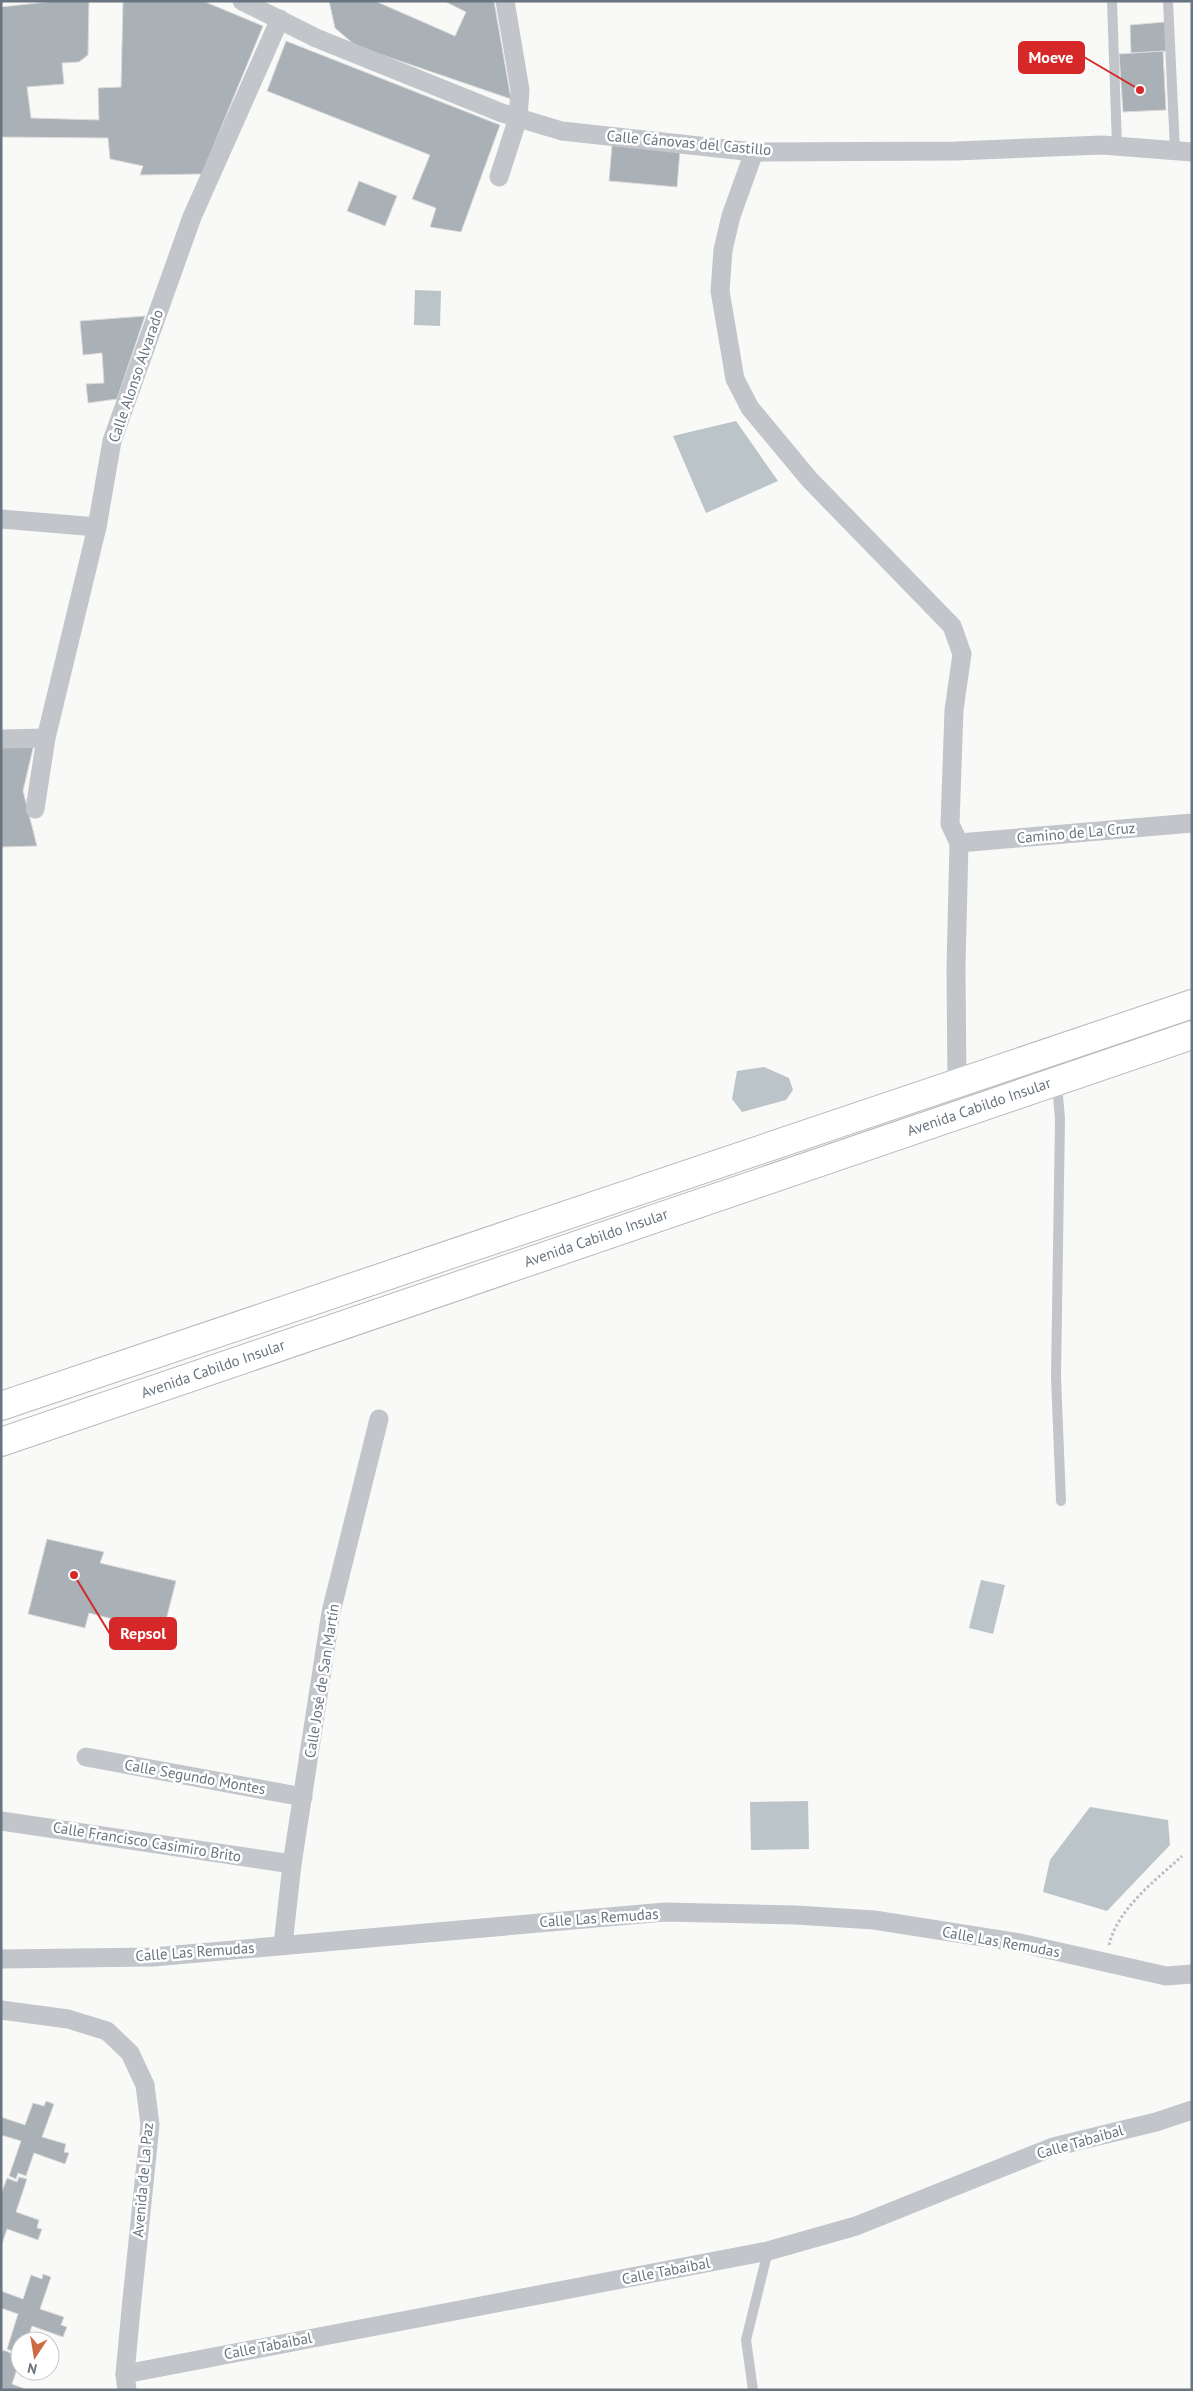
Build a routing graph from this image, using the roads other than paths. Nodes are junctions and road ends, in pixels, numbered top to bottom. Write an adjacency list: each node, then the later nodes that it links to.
1 (242, 1): 5 (street, Calle Cánovas del Castillo)
2 (505, 1): 6 (street)
3 (1112, 1): 7 (lane)
4 (1168, 1): 8 (lane)
5 (280, 19): 6 (street, Calle Cánovas del Castillo); 12 (street, Calle Alonso Alvarado)
6 (518, 118): 9 (street, Calle Cánovas del Castillo); 10 (street)
7 (1117, 146): 8 (street, Calle Cánovas del Castillo); 9 (street, Calle Cánovas del Castillo)
8 (1184, 151)
9 (754, 152): 17 (street)
10 (499, 177)
11 (1, 519): 12 (street)
12 (97, 527): 13 (street, Calle Alonso Alvarado)
13 (46, 738): 14 (street); 15 (street, Calle Alonso Alvarado)
14 (1, 739)
15 (35, 809)
16 (1192, 823): 17 (street, Camino de La Cruz)
17 (959, 844): 21 (street)
18 (1192, 1004): 21 (main road, Avenida Cabildo Insular)
19 (1192, 1035): 20 (main road, Avenida Cabildo Insular)
20 (1056, 1080): 24 (main road, Avenida Cabildo Insular); 25 (lane)
21 (957, 1085): 22 (main road, Avenida Cabildo Insular)
22 (1, 1406)
23 (378, 1419): 27 (street, Calle José de San Martín)
24 (1, 1442)
25 (1061, 1501)
26 (86, 1757): 27 (street, Calle Segundo Montes)
27 (303, 1797): 29 (street, Calle José de San Martín)
28 (1, 1820): 29 (street, Calle Francisco Casimiro Brito)
29 (292, 1864): 30 (street, Calle José de San Martín)
30 (283, 1945): 31 (street, Calle Las Remudas); 32 (street, Calle Las Remudas)
31 (1, 1958)
32 (1192, 1974)
33 (1, 2010): 36 (street, Avenida de La Paz)
34 (1192, 2110): 35 (street, Calle Tabaibal)
35 (768, 2251): 36 (street, Calle Tabaibal); 37 (lane)
36 (126, 2382)
37 (753, 2390)

